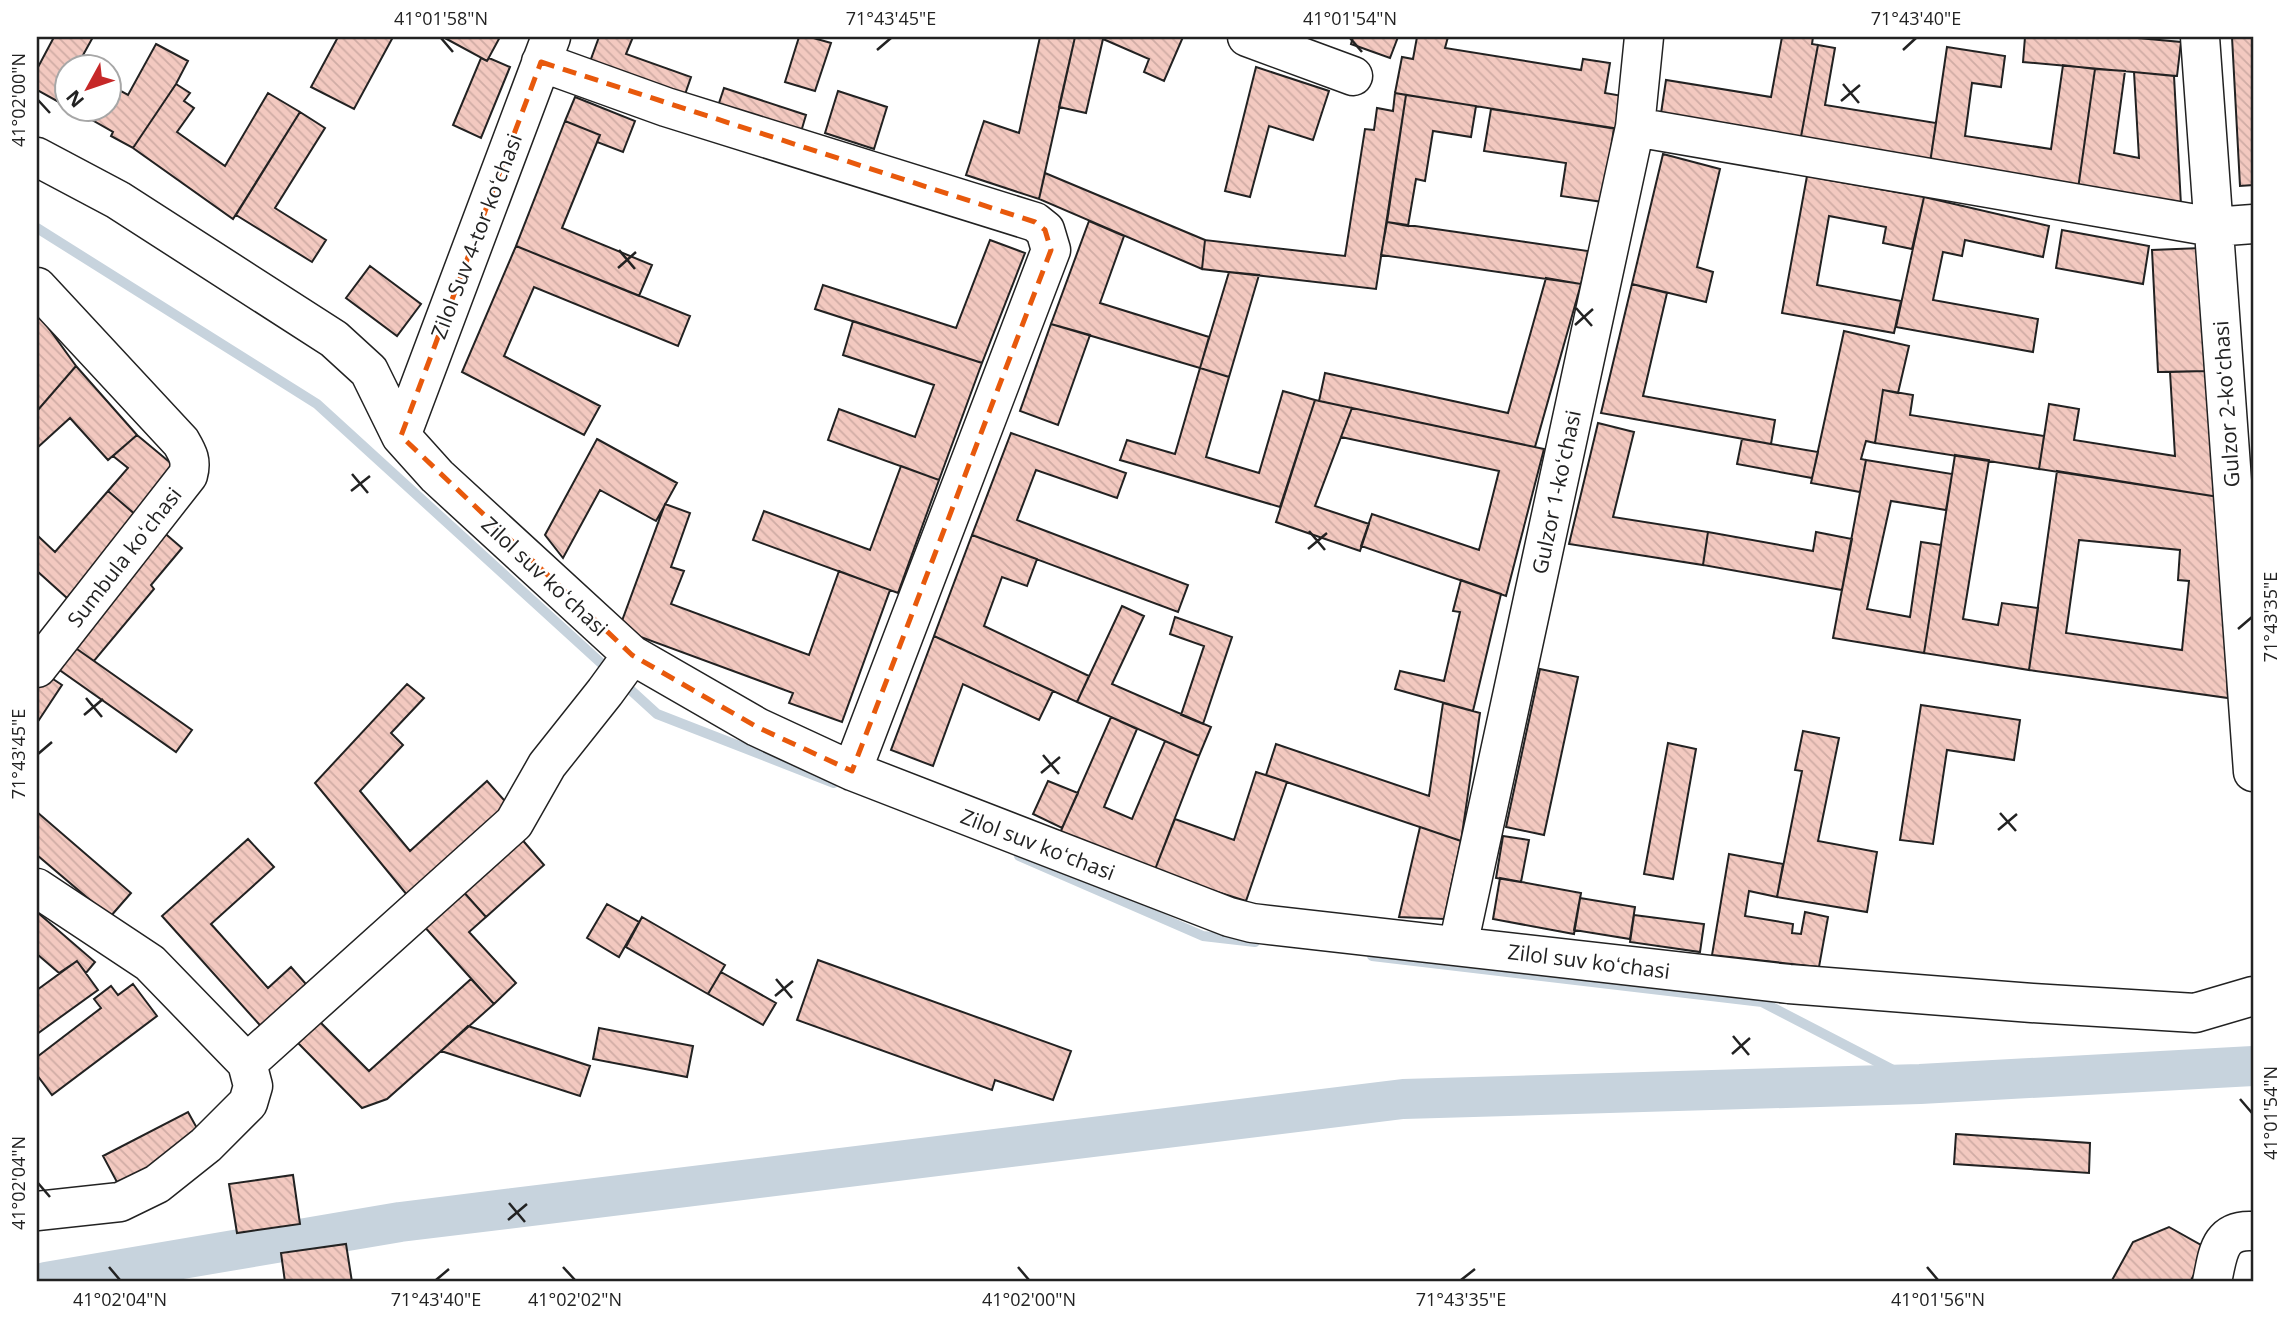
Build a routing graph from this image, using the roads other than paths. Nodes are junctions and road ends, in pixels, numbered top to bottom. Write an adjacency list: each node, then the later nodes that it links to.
1 (1247, 37): 5 (street)
2 (1644, 37): 6 (street, Gulzor 1-koʻchasi)
3 (2200, 37): 9 (street, Gulzor 2-koʻchasi)
4 (546, 49): 11 (street, Zilol Suv 4-tor koʻchasi); 14 (street)
5 (1353, 76)
6 (1635, 127): 9 (street); 17 (street, Gulzor 1-koʻchasi)
7 (37, 157): 11 (street, Zilol suv koʻchasi)
8 (2253, 224): 9 (street)
9 (2213, 227): 15 (street, Gulzor 2-koʻchasi)
10 (37, 287): 12 (street, Sumbula koʻchasi)
11 (401, 436): 13 (street, Zilol suv koʻchasi)
12 (37, 668)
13 (621, 670): 14 (street, Zilol suv koʻchasi); 19 (street)
14 (852, 771): 17 (street, Zilol suv koʻchasi)
15 (2253, 772)
16 (37, 888): 19 (street)
17 (1458, 946): 18 (street, Zilol suv koʻchasi)
18 (2253, 996)
19 (247, 1063): 20 (street)
20 (37, 1211)
21 (2253, 1231): 22 (street)
22 (2212, 1282)

